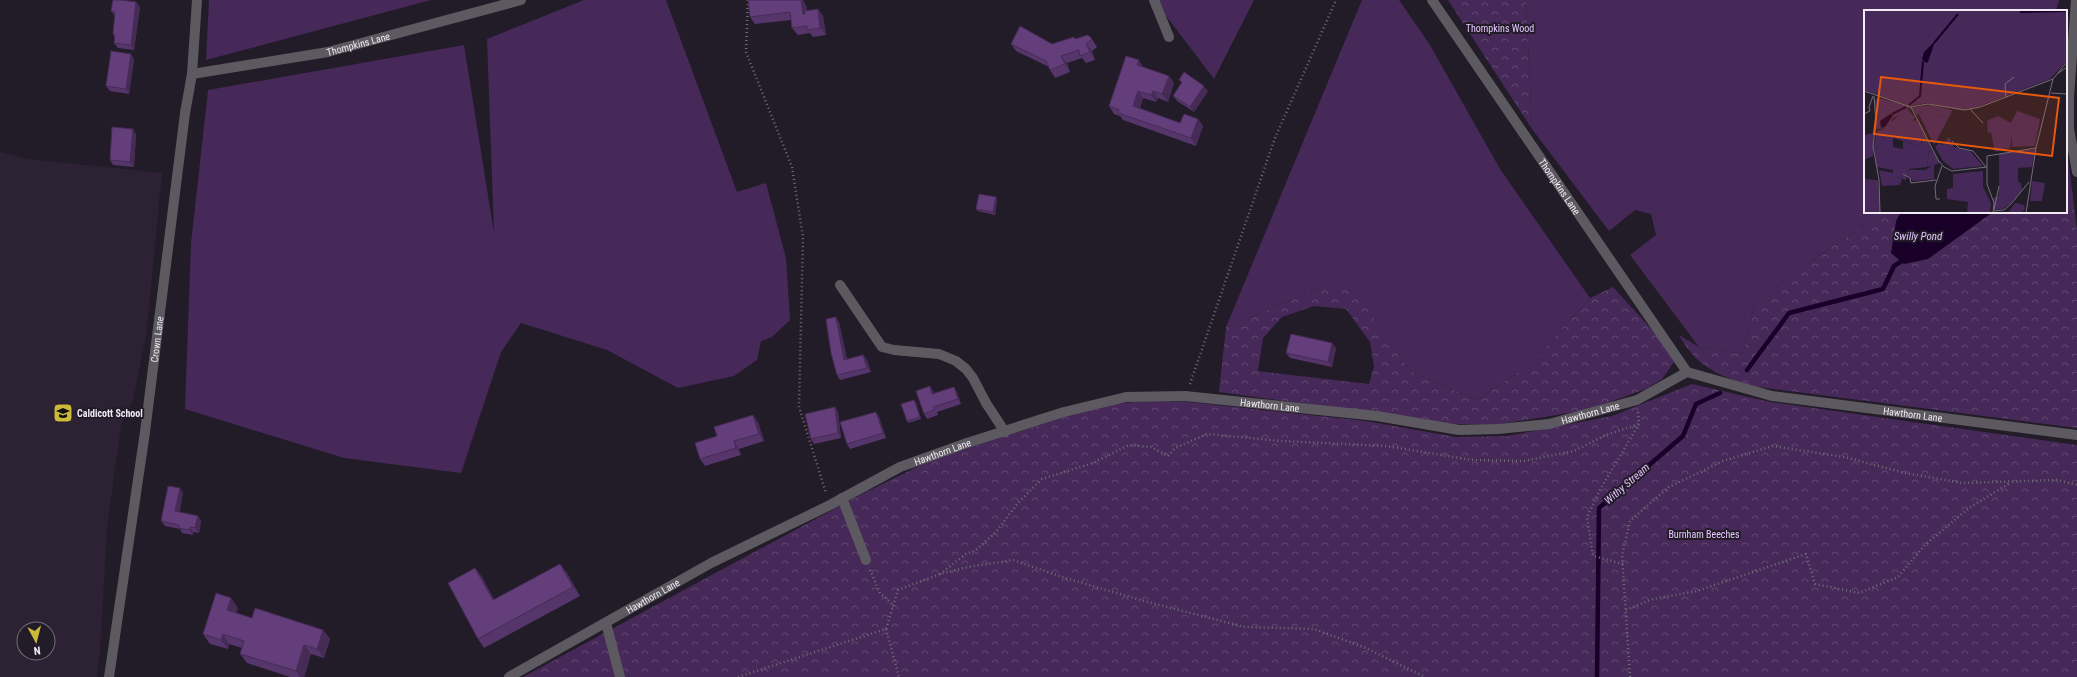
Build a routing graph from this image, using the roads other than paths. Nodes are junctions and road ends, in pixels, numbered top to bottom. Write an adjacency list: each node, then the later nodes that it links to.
1 (197, 0): 7 (street, Crown Lane)
2 (522, 0): 7 (street, Thompkins Lane)
3 (1154, 0): 6 (street)
4 (1432, 0): 10 (street, Thompkins Lane)
5 (2076, 0): 8 (street)
6 (1169, 37)
7 (192, 74): 16 (street, Crown Lane)
8 (2077, 172)
9 (840, 285): 11 (street)
10 (1687, 372): 11 (street, Hawthorn Lane); 12 (street, Hawthorn Lane)
11 (1004, 432): 13 (street, Hawthorn Lane)
12 (2077, 436)
13 (842, 498): 14 (street); 15 (street, Hawthorn Lane)
14 (866, 560)
15 (606, 623): 17 (street, Hawthorn Lane); 18 (street)
16 (109, 677)
17 (509, 677)
18 (620, 677)

